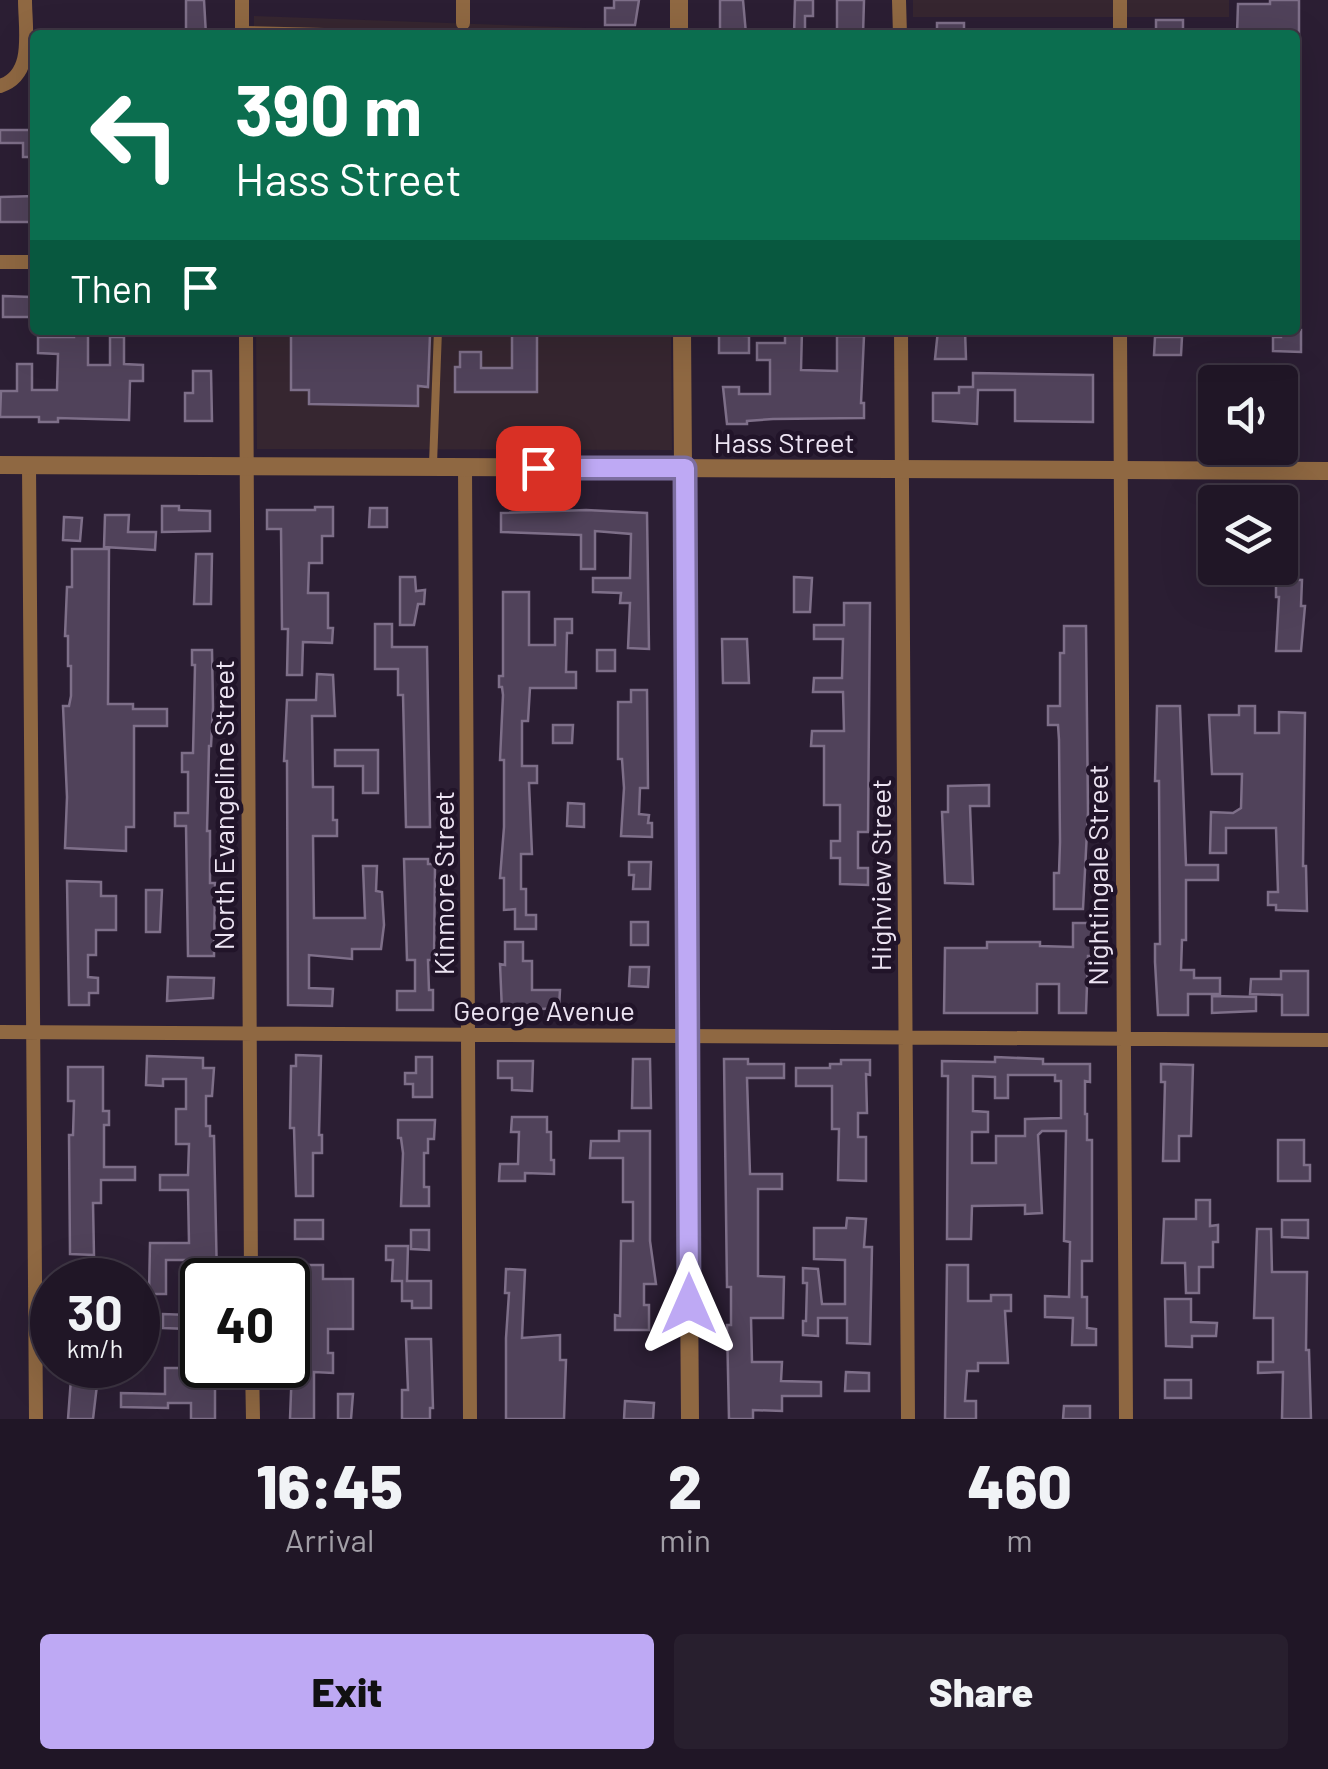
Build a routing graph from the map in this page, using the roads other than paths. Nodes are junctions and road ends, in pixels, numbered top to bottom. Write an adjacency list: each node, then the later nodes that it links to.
1 (24, 0): 12 (street)
2 (242, 0): 8 (street)
3 (462, 0): 7 (street)
4 (679, 0): 9 (street)
5 (900, 0): 10 (street)
6 (1120, 0): 11 (street)
7 (463, 23)
8 (242, 30)
9 (679, 30)
10 (900, 30)
11 (1120, 30)
12 (0, 86)
13 (0, 262): 14 (street)
14 (30, 262)
15 (246, 335): 22 (street, North Evangeline Street)
16 (438, 335): 23 (lane)
17 (682, 335): 25 (street)
18 (902, 335): 26 (street, Highview Street)
19 (1120, 335): 27 (street, Nightingale Street)
20 (0, 466): 21 (street, Hass Street)
21 (29, 466): 22 (street, Hass Street); 30 (street)
22 (248, 467): 23 (street, Hass Street); 31 (street, North Evangeline Street)
23 (433, 468): 24 (street, Hass Street)
24 (465, 468): 25 (street, Hass Street); 32 (street, Kinmore Street)
25 (685, 468): 26 (street, Hass Street); 33 (street)
26 (902, 470): 27 (street, Hass Street); 34 (street, Highview Street)
27 (1119, 471): 28 (street, Hass Street); 35 (street, Nightingale Street)
28 (1328, 472)
29 (0, 1032): 30 (street, George Avenue)
30 (34, 1032): 31 (street, George Avenue); 39 (street)
31 (248, 1034): 32 (street, George Avenue); 37 (street, North Evangeline Street)
32 (468, 1035): 33 (street, George Avenue); 41 (street, Kinmore Street)
33 (689, 1036): 34 (street, George Avenue); 42 (street)
34 (906, 1038): 35 (street, George Avenue); 43 (street, Highview Street)
35 (1123, 1039): 36 (street, George Avenue); 44 (street, Nightingale Street)
36 (1328, 1040)
37 (251, 1258)
38 (252, 1388): 40 (street)
39 (36, 1419)
40 (252, 1419)
41 (470, 1419)
42 (690, 1419)
43 (908, 1419)
44 (1126, 1419)

